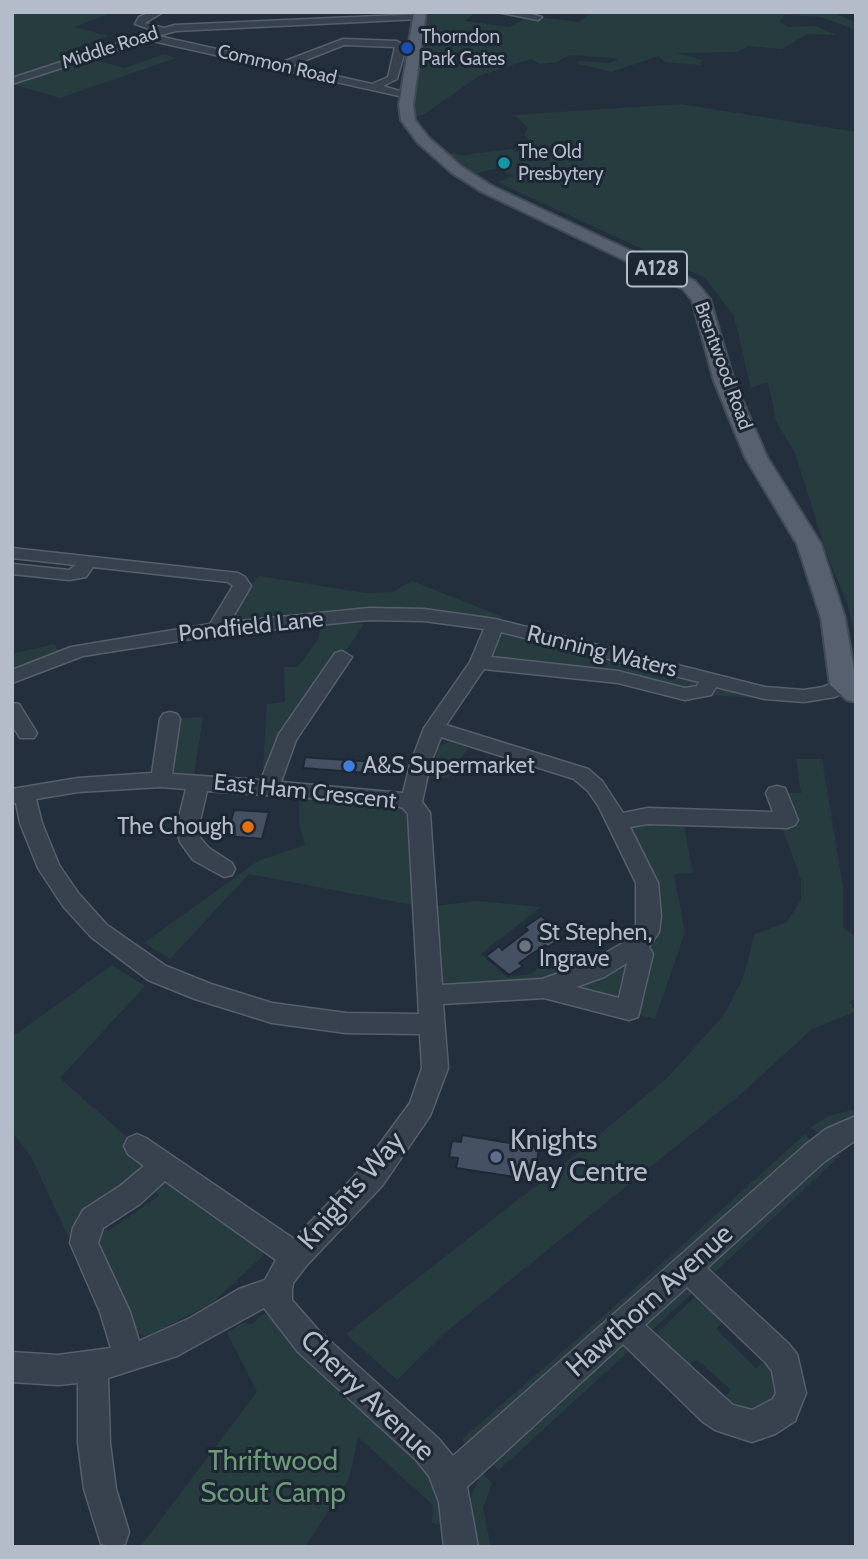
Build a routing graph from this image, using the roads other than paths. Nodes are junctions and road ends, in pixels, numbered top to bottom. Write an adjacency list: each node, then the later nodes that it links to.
1 (159, 12): 8 (street)
2 (304, 12): 7 (street)
3 (501, 12): 4 (street)
4 (517, 13): 6 (street)
5 (420, 14): 7 (street, Middle Road); 16 (main road, Brentwood Road / A128)
6 (538, 17)
7 (339, 19): 10 (street, Middle Road); 11 (street)
8 (140, 24): 9 (street); 10 (street)
9 (129, 25)
10 (163, 31): 12 (street, Middle Road)
11 (305, 35)
12 (145, 36): 13 (street, Common Road); 14 (street, Middle Road)
13 (282, 66): 15 (street, Common Road); 15 (street)
14 (12, 80)
15 (373, 87): 16 (street, Common Road)
16 (408, 95): 26 (main road, Brentwood Road / A128)
17 (12, 553): 18 (street)
18 (89, 560): 19 (street); 21 (street)
19 (12, 569)
20 (495, 625): 21 (street, Pondfield Lane); 23 (street, Knights Way); 25 (street, Running Waters)
21 (218, 629): 24 (street, Pondfield Lane)
22 (342, 657): 33 (street)
23 (479, 662): 25 (street, Running Waters); 29 (street, Knights Way)
24 (12, 677)
25 (710, 680): 26 (street, Running Waters)
26 (849, 689)
27 (12, 709): 30 (street)
28 (170, 719): 31 (street)
29 (434, 728): 36 (street, Knights Way); 37 (street)
30 (27, 733)
31 (161, 780): 32 (street, East Ham Crescent); 35 (street, East Ham Crescent)
32 (198, 782): 33 (street, East Ham Crescent); 38 (street, East Ham Crescent)
33 (269, 788): 36 (street, East Ham Crescent)
34 (777, 793): 37 (street)
35 (18, 794): 42 (street)
36 (411, 803): 41 (street, Knights Way)
37 (618, 821): 39 (street)
38 (224, 869)
39 (636, 946): 40 (street); 40 (street)
40 (544, 989): 41 (street)
41 (432, 995): 42 (street, Knights Way)
42 (432, 1024): 46 (street, Knights Way)
43 (856, 1127): 47 (street, Hawthorn Avenue)
44 (137, 1146): 45 (street)
45 (165, 1164): 46 (street); 50 (street)
46 (296, 1257): 48 (street, Knights Way)
47 (687, 1268): 49 (street, Hawthorn Avenue); 49 (street)
48 (276, 1290): 50 (street); 53 (street, Cherry Avenue)
49 (624, 1325): 53 (street, Hawthorn Avenue)
50 (129, 1359): 52 (street)
51 (12, 1367): 52 (street)
52 (93, 1367): 54 (street)
53 (449, 1481): 55 (street, Cherry Avenue)
54 (113, 1532)
55 (461, 1547)

